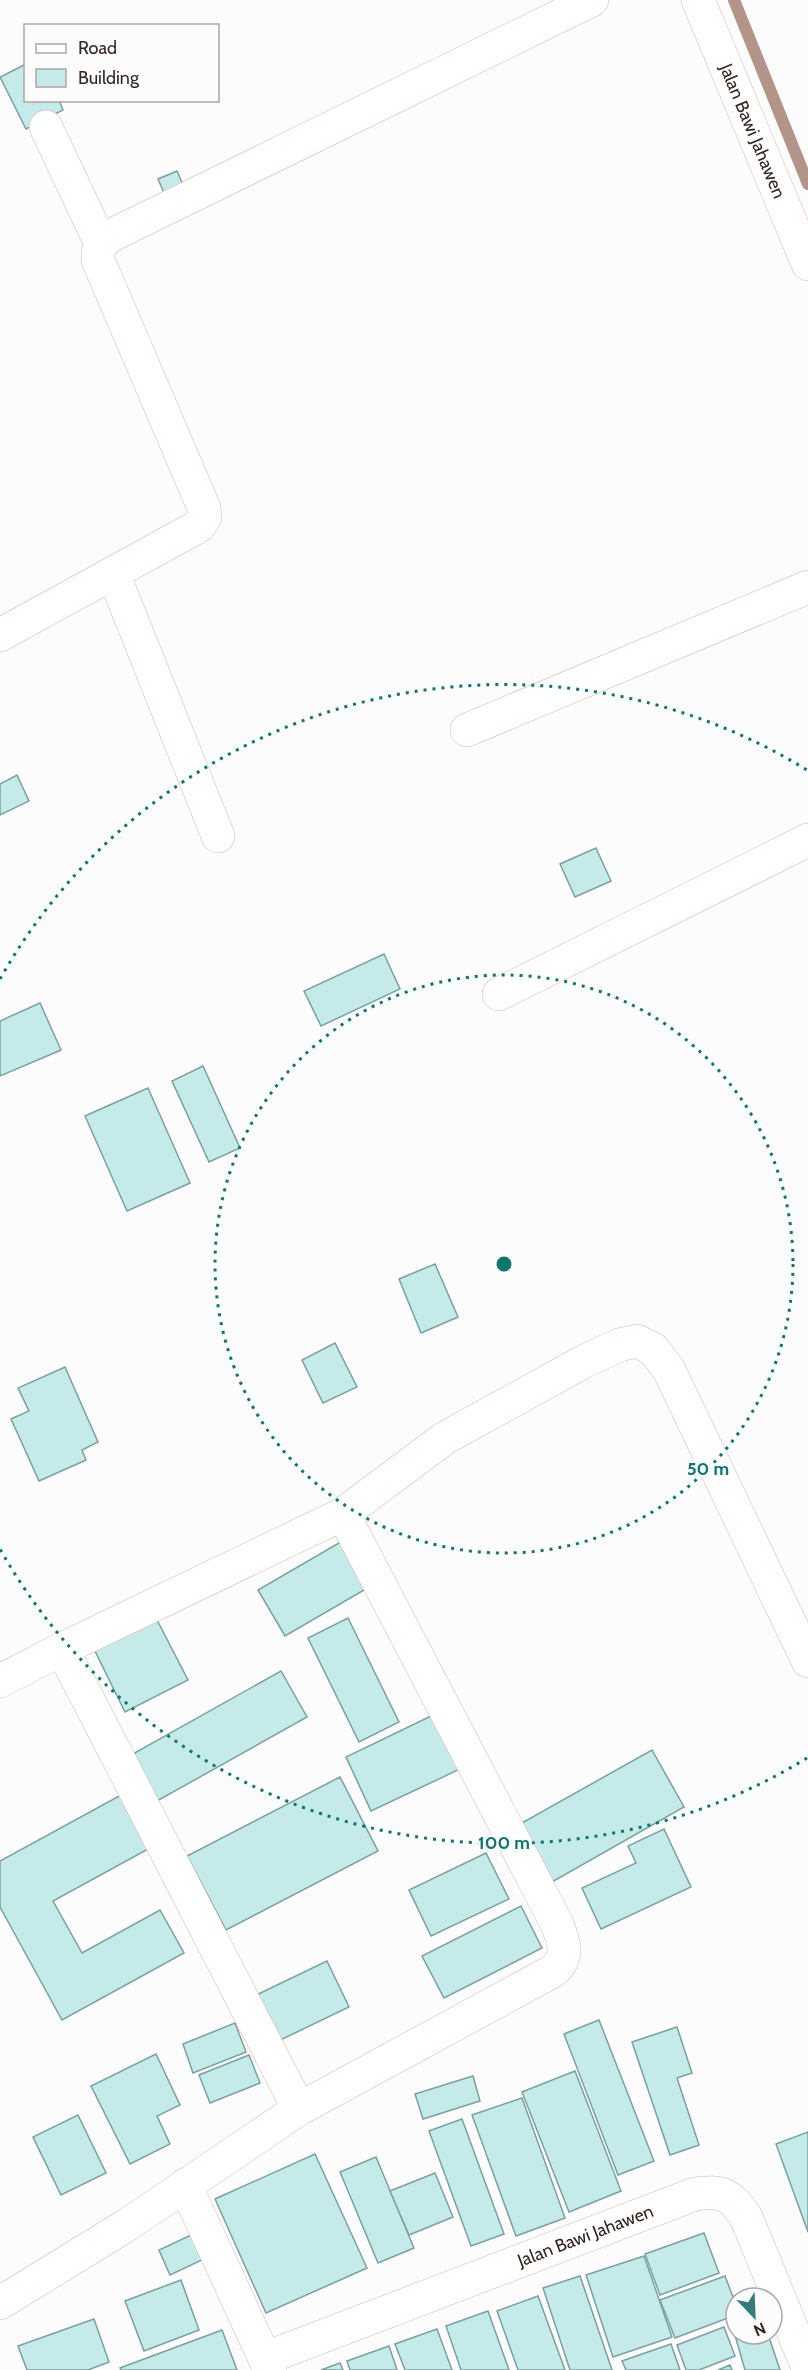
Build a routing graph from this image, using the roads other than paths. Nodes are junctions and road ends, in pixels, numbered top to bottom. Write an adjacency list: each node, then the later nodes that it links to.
1 (592, 0): 4 (street)
2 (698, 0): 5 (street, Jalan Bawi Jahawen)
3 (46, 127): 4 (street)
4 (101, 244): 6 (street)
5 (808, 264)
6 (113, 573): 8 (street); 10 (street)
7 (808, 587): 9 (street)
8 (0, 635)
9 (467, 730)
10 (218, 836)
11 (808, 840): 12 (street)
12 (499, 994)
13 (343, 1514): 14 (street); 15 (street); 17 (street)
14 (62, 1649): 16 (street); 17 (street)
15 (808, 1661)
16 (0, 1681)
17 (299, 2109): 18 (street)
18 (185, 2185): 19 (street); 20 (street)
19 (0, 2303)
20 (268, 2364): 21 (street, Jalan Bawi Jahawen)
21 (808, 2368)

